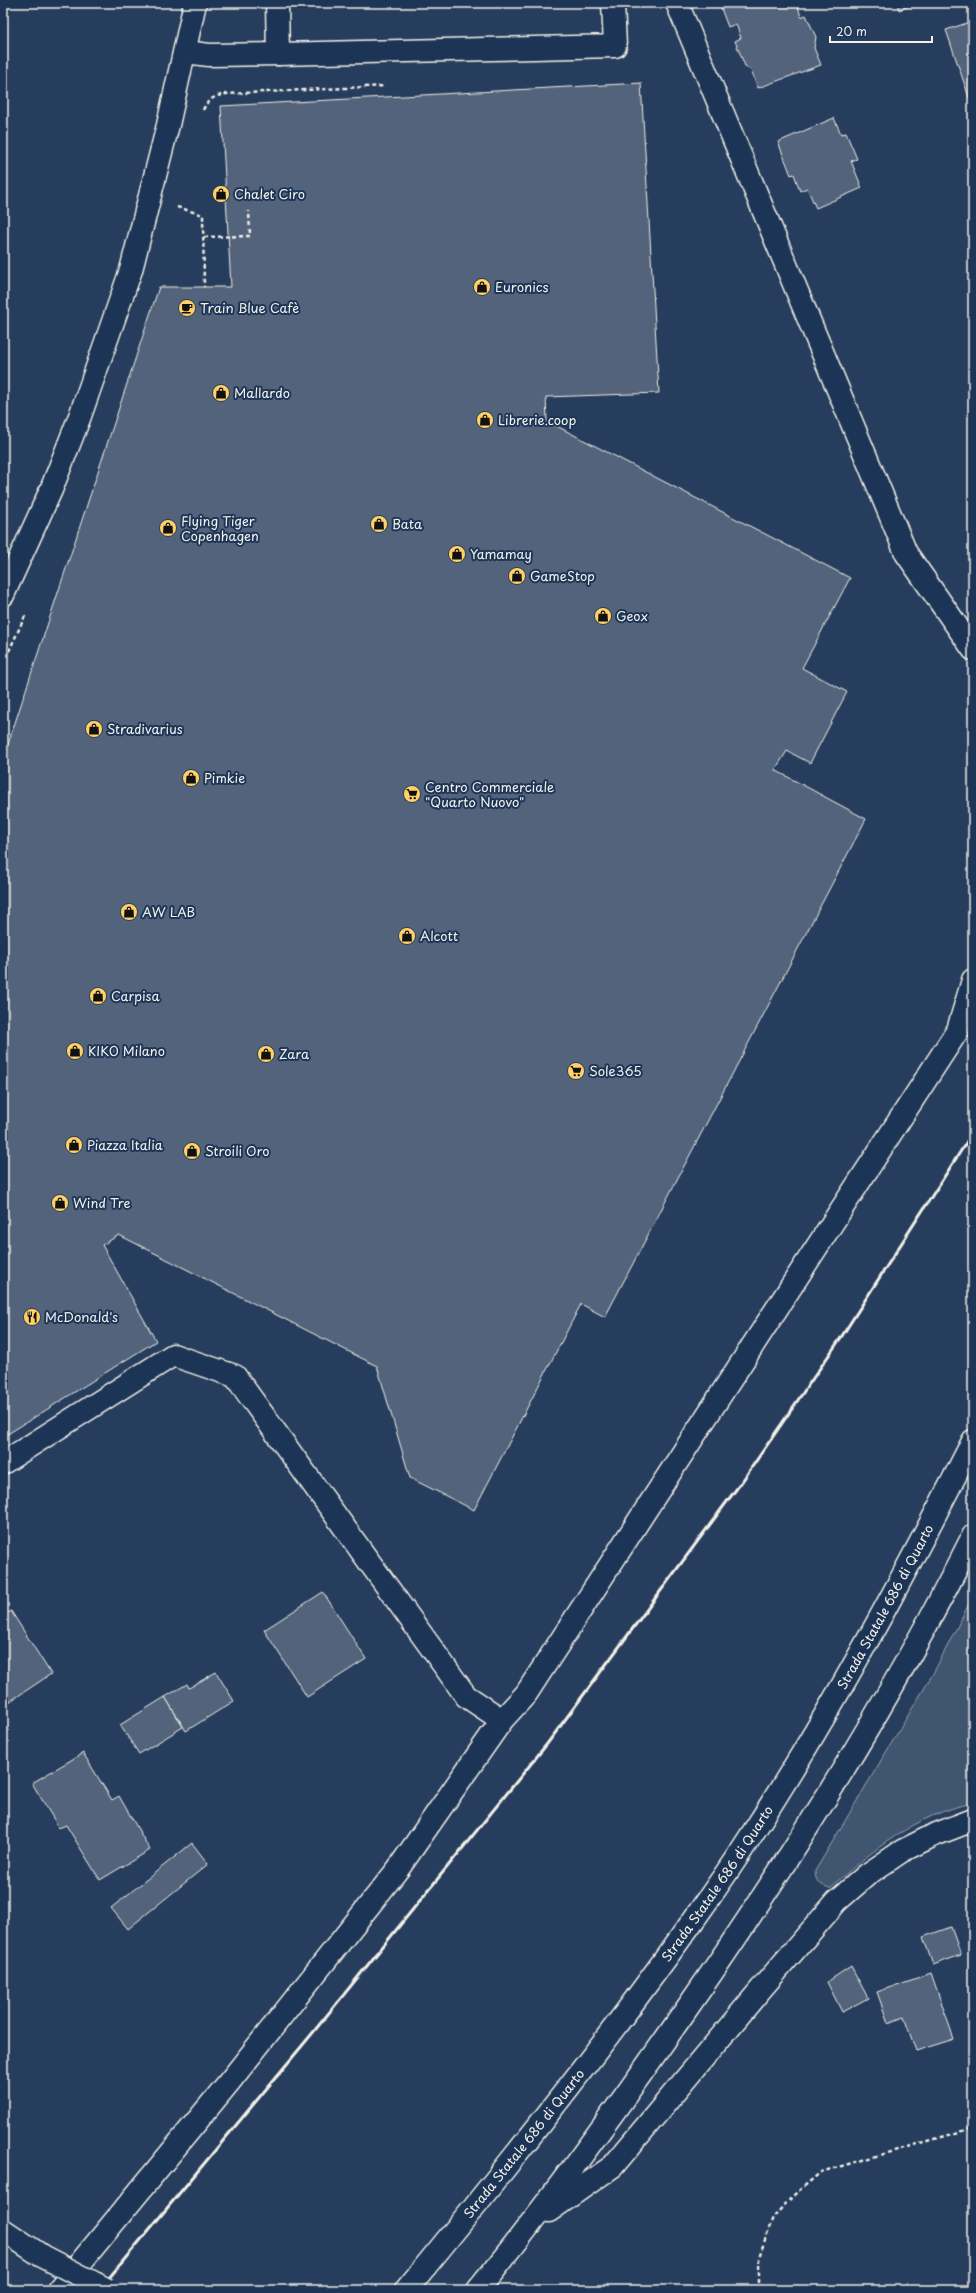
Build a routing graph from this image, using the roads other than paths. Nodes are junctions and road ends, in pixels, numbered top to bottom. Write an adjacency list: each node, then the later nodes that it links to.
1 (195, 3): 5 (main road)
2 (278, 3): 6 (main road)
3 (613, 3): 6 (main road)
4 (677, 3): 8 (main road)
5 (185, 52): 6 (main road); 7 (main road)
6 (278, 54)
7 (3, 595)
8 (973, 649)
9 (973, 980): 13 (main road)
10 (973, 1441): 19 (main road, Strada Statale 686 di Quarto)
11 (3, 1463): 13 (main road)
12 (973, 1536): 15 (main road)
13 (502, 1720): 17 (main road)
14 (973, 1820): 15 (main road)
15 (534, 2222): 20 (main road)
16 (3, 2230): 18 (main road, bridge)
17 (58, 2290)
18 (108, 2290)
19 (406, 2290)
20 (478, 2290)

